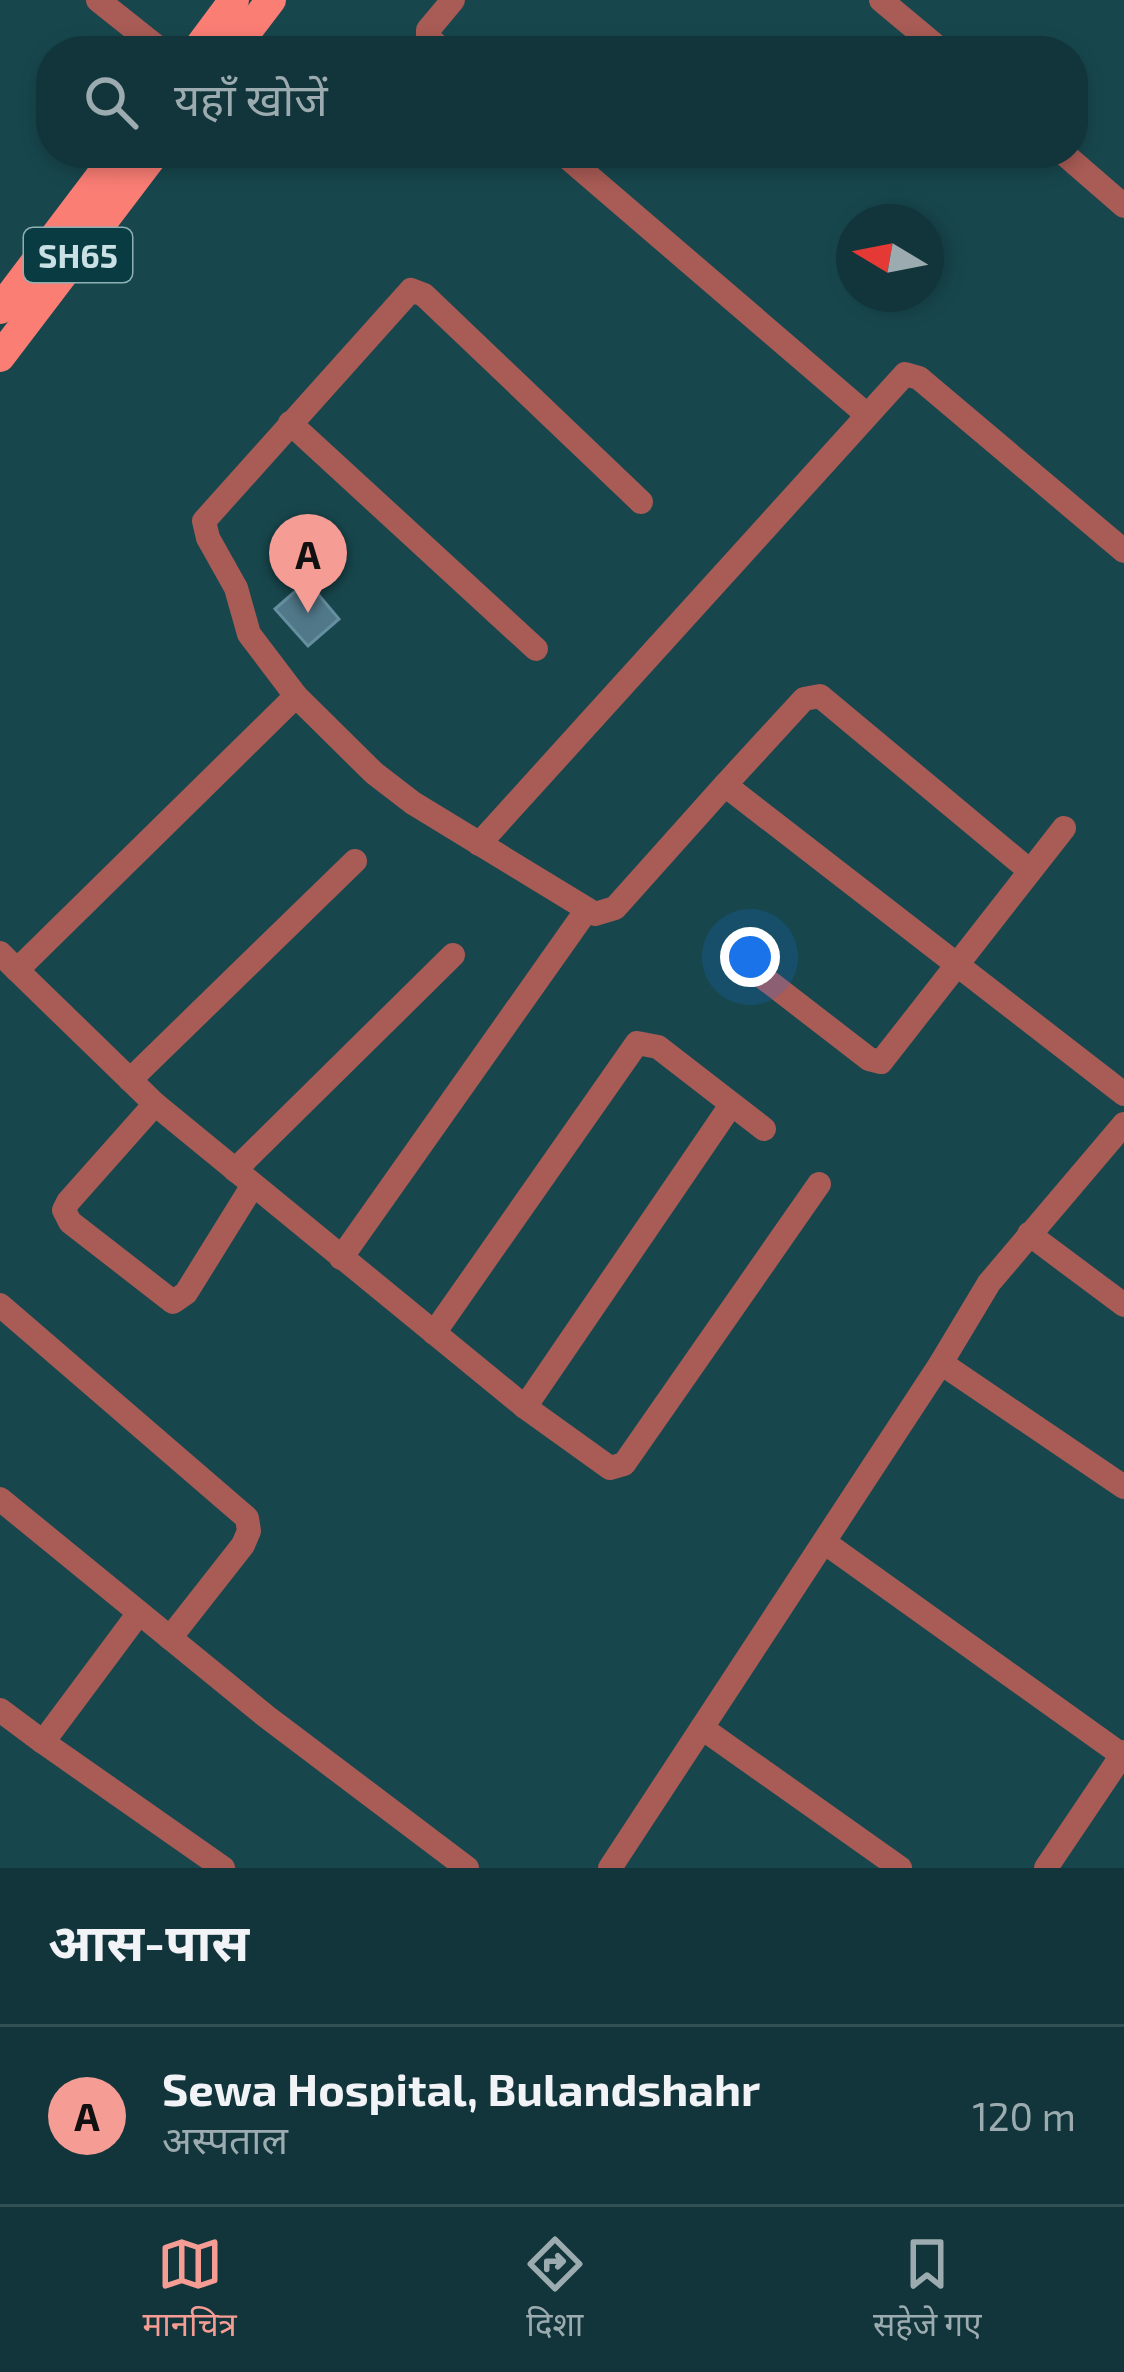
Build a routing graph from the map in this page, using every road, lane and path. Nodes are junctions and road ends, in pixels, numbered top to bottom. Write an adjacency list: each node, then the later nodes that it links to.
1 (234, 0): 7 (main road)
2 (271, 0): 8 (main road)
3 (453, 0): 9 (street)
4 (881, 0): 10 (street)
5 (103, 2): 6 (street)
6 (144, 36)
7 (207, 36)
8 (243, 36)
9 (428, 36)
10 (925, 36)
11 (107, 168): 16 (main road, SH65)
12 (144, 168): 17 (main road, SH65)
13 (579, 168): 18 (street)
14 (1080, 168): 15 (street)
15 (1124, 206)
16 (0, 309)
17 (0, 357)
18 (866, 414): 21 (street); 26 (street)
19 (290, 423): 20 (street); 22 (street); 23 (street)
20 (641, 502)
21 (1124, 551)
22 (536, 649)
23 (296, 696): 26 (street); 32 (street)
24 (725, 785): 28 (street); 29 (street); 33 (street)
25 (1064, 828): 28 (street)
26 (479, 844): 29 (street)
27 (355, 861): 34 (street)
28 (1030, 871): 33 (street)
29 (586, 911): 43 (street)
30 (453, 955): 40 (street)
31 (742, 961): 33 (street)
32 (8, 962): 34 (street)
33 (960, 965): 35 (street)
34 (130, 1079): 36 (street)
35 (1124, 1094)
36 (155, 1104): 40 (street); 40 (street)
37 (731, 1105): 39 (street); 46 (street); 48 (street)
38 (1124, 1124): 42 (street)
39 (764, 1129)
40 (244, 1177): 43 (street)
41 (819, 1184): 48 (street)
42 (1029, 1234): 45 (street); 47 (street)
43 (341, 1258): 46 (street)
44 (0, 1305): 53 (street)
45 (1124, 1305)
46 (434, 1333): 48 (street)
47 (941, 1363): 49 (street); 51 (street)
48 (525, 1407)
49 (1124, 1487)
50 (0, 1499): 52 (street)
51 (824, 1542): 55 (street); 57 (street)
52 (140, 1613): 53 (street); 56 (street)
53 (170, 1638): 59 (street)
54 (0, 1710): 56 (street)
55 (702, 1728): 60 (street); 61 (street)
56 (43, 1742): 58 (street)
57 (1123, 1753): 62 (street)
58 (223, 1868)
59 (467, 1868)
60 (610, 1868)
61 (901, 1868)
62 (1046, 1868)

